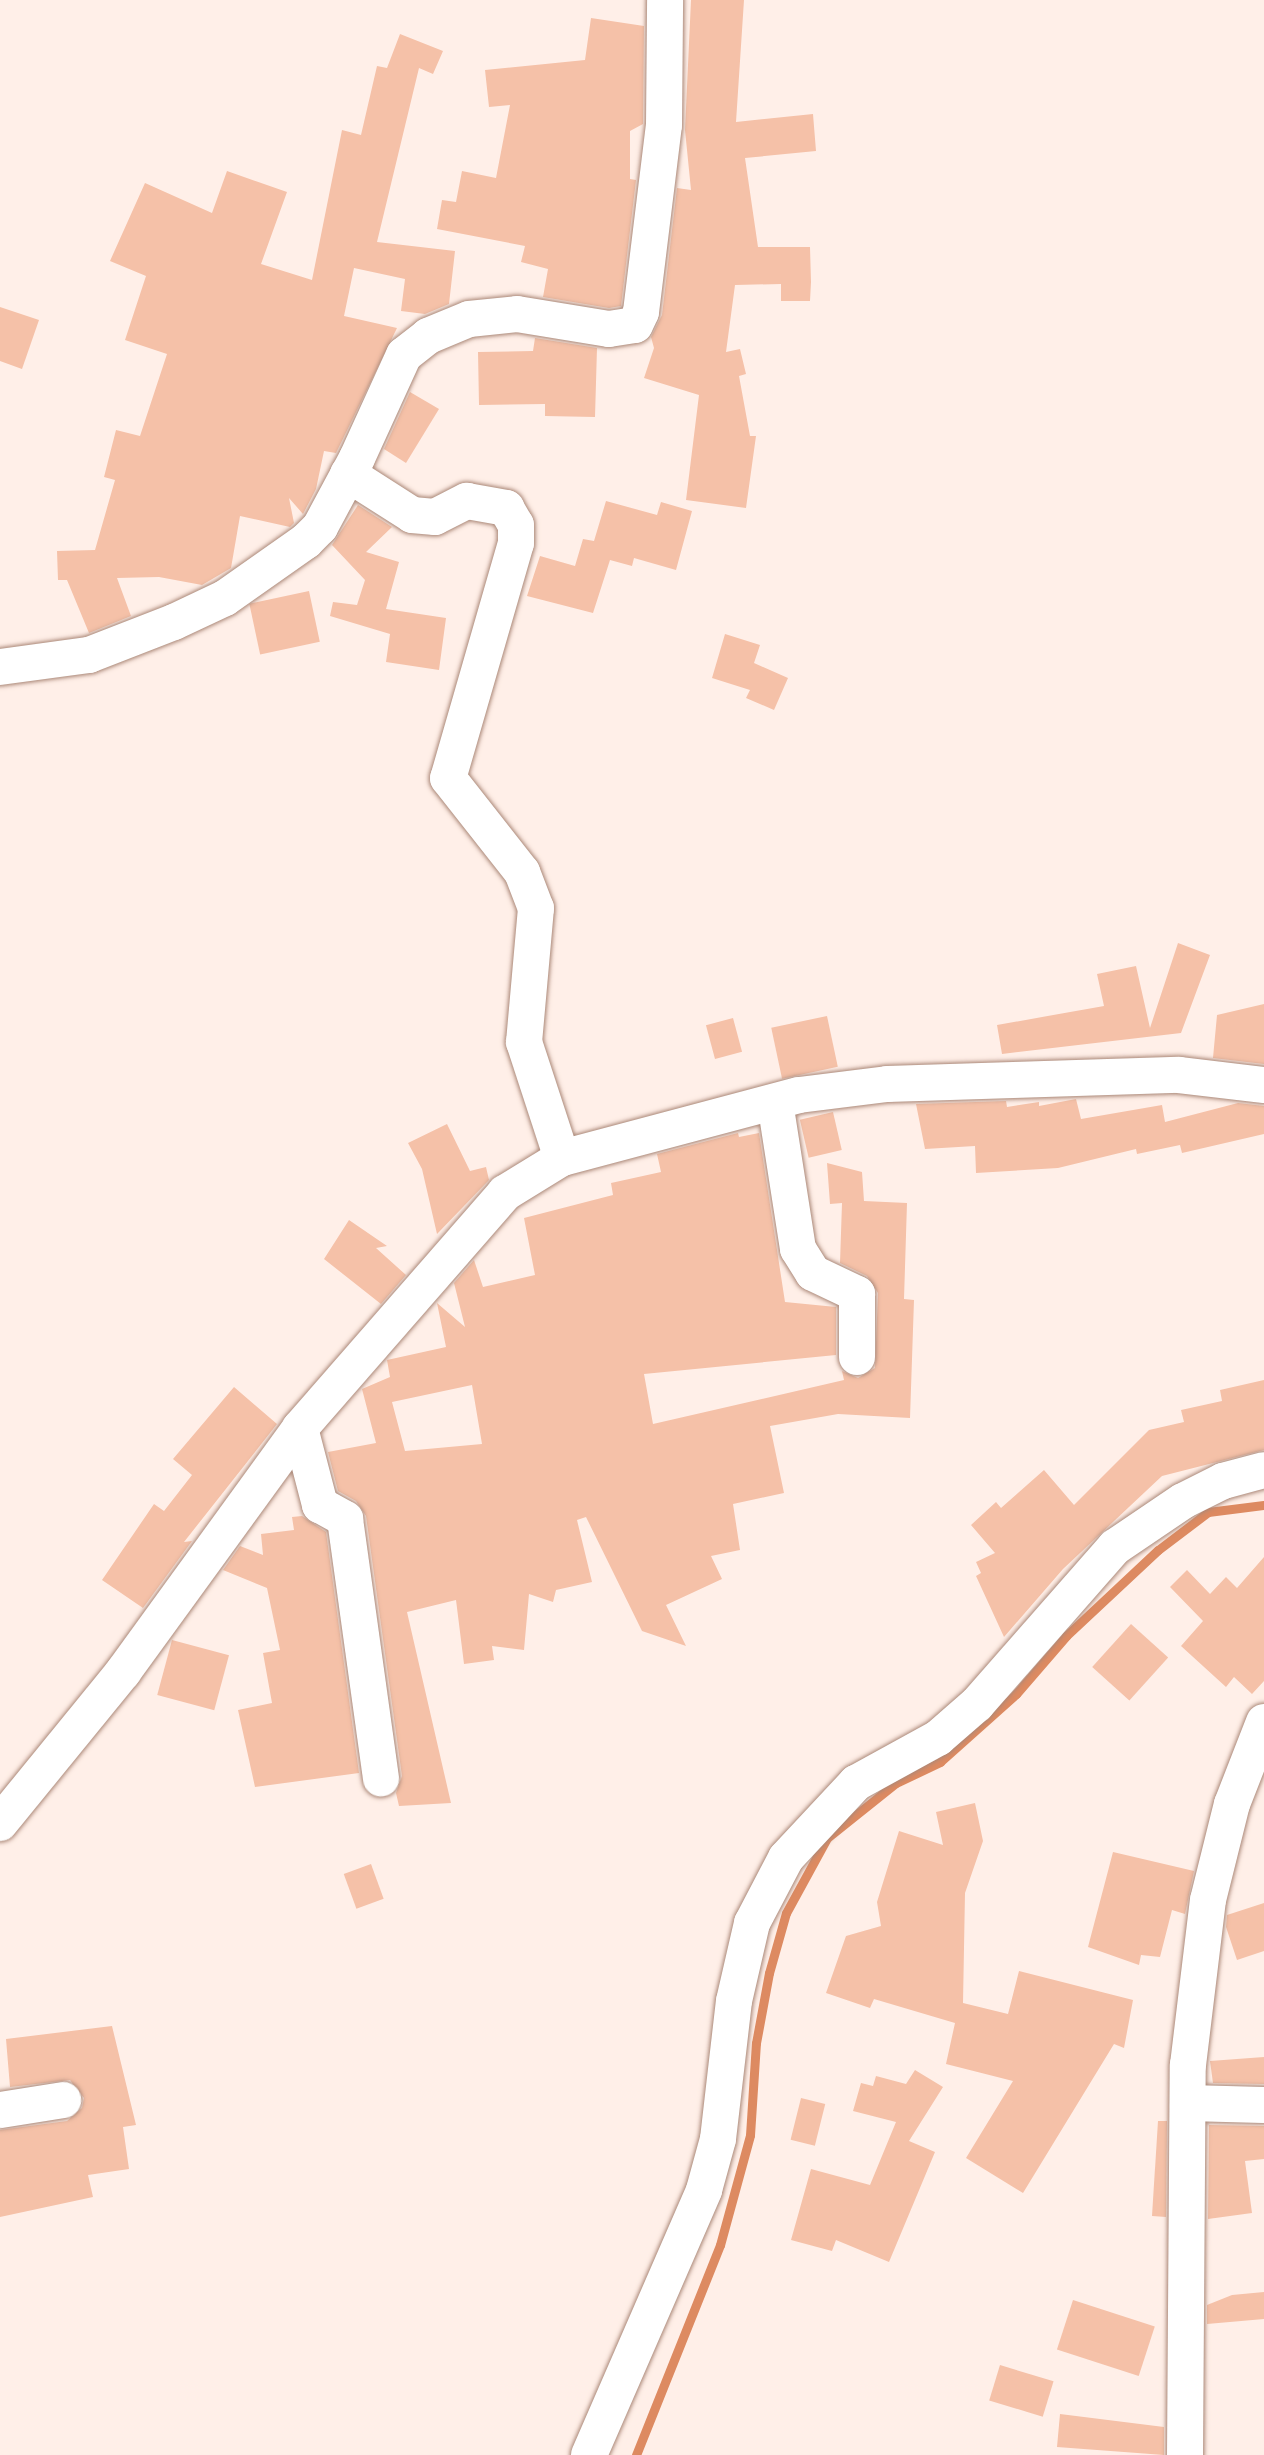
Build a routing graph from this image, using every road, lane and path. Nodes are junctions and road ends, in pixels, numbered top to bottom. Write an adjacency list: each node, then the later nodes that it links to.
1 (665, 0): 2 (street)
2 (348, 474): 3 (street); 6 (street)
3 (0, 667)
4 (1264, 1085): 5 (street)
5 (775, 1102): 6 (street); 7 (street)
6 (562, 1158): 8 (street)
7 (857, 1357)
8 (300, 1428): 11 (street); 12 (street)
9 (1264, 1470): 17 (street)
10 (1264, 1722): 14 (street)
11 (381, 1779)
12 (0, 1823)
13 (63, 2100): 16 (street)
14 (1188, 2103): 15 (street); 18 (street)
15 (1264, 2105)
16 (0, 2110)
17 (589, 2455)
18 (1185, 2455)

